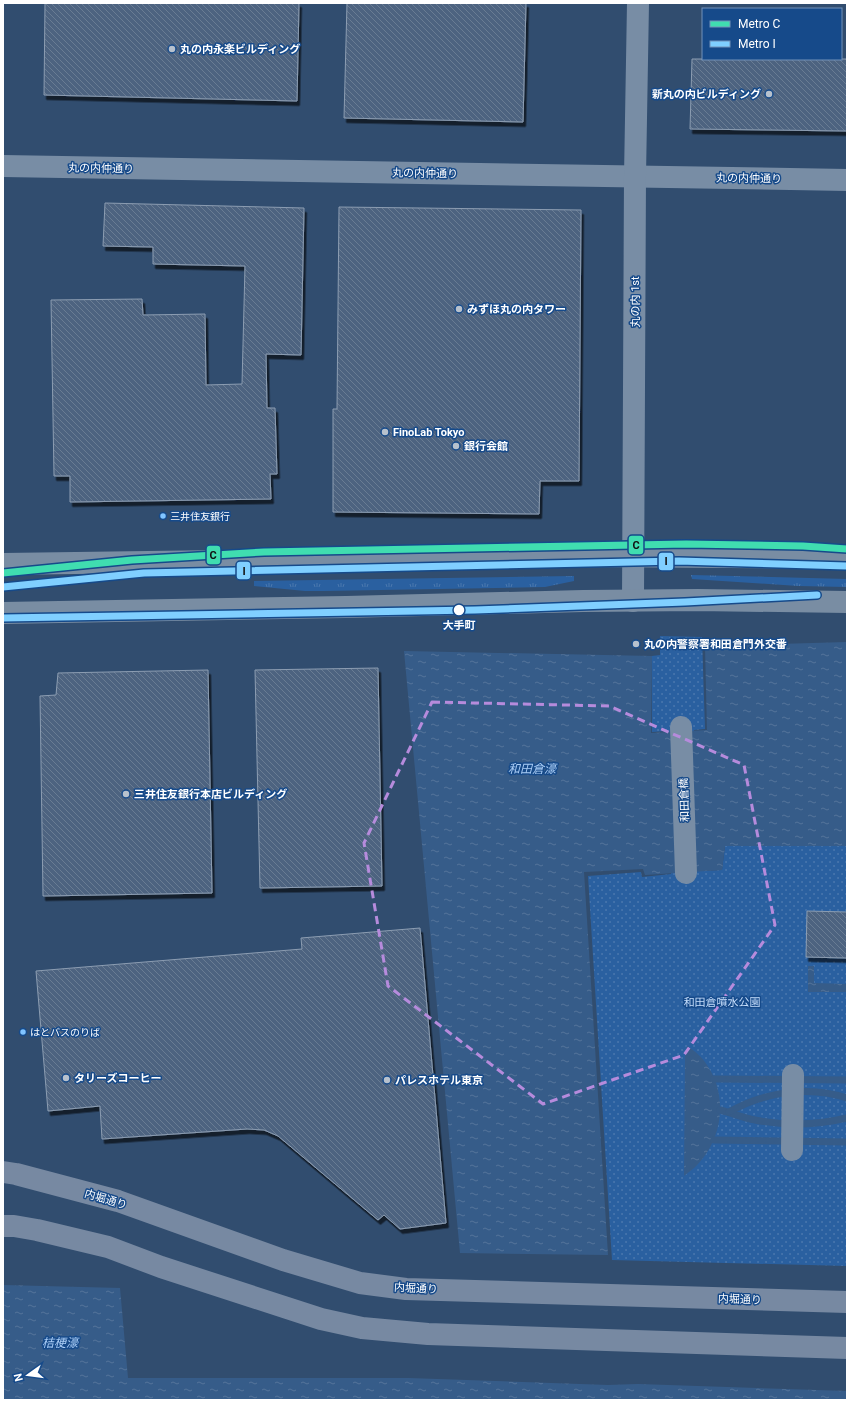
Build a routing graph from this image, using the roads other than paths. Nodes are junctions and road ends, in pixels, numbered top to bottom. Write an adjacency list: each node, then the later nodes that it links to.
1 (638, 3): 3 (street, 丸の内 1st)
2 (3, 166): 3 (street, 丸の内仲通り)
3 (635, 176): 4 (street, 丸の内仲通り); 5 (street, 丸の内 1st)
4 (847, 180)
5 (633, 556): 6 (highway); 7 (highway); 8 (street, 丸の内 1st)
6 (847, 558)
7 (3, 564)
8 (633, 601): 9 (highway); 10 (highway)
9 (847, 602)
10 (3, 613)
11 (681, 727): 12 (street, 和田倉橋)
12 (686, 872)
13 (793, 1090): 14 (street)
14 (792, 1150)
15 (3, 1172): 17 (main road, 内堀通り)
16 (3, 1226): 18 (main road)
17 (847, 1302)
18 (847, 1348)

